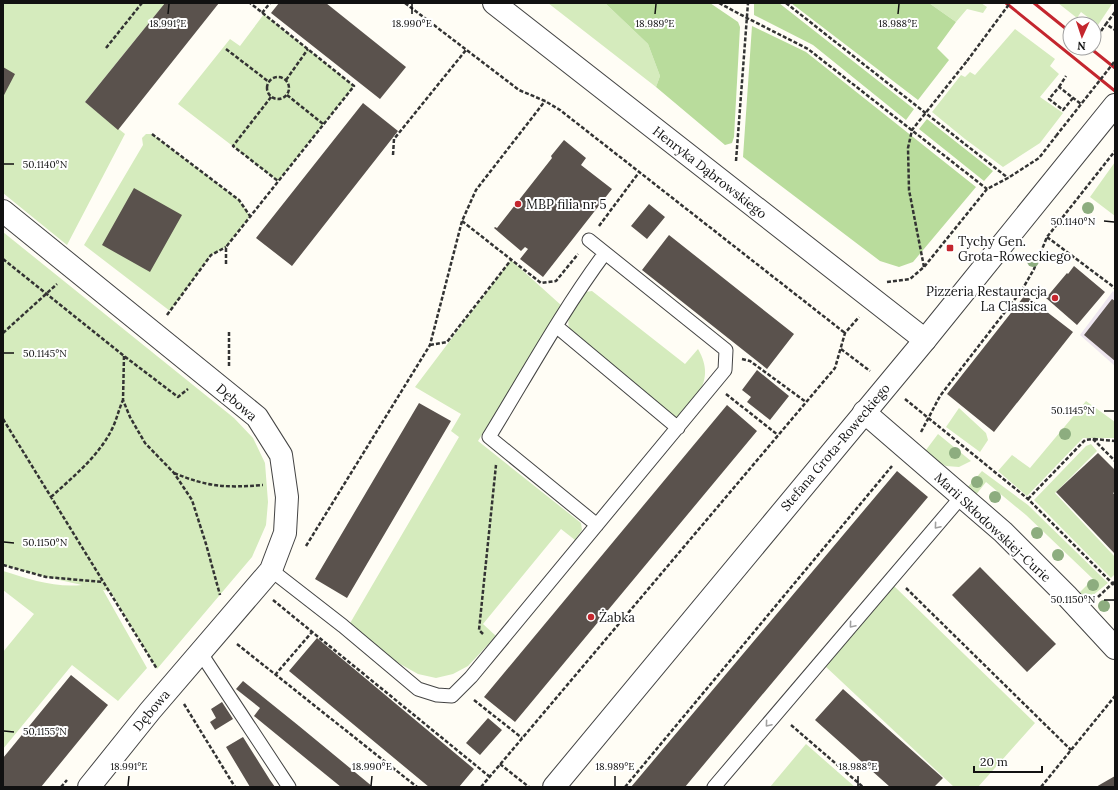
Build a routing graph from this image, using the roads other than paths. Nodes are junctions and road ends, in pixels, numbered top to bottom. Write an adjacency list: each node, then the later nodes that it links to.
1 (494, 3): 7 (street, Henryka Dąbrowskiego)
2 (1115, 105): 7 (street, Stefana Grota-Roweckiego)
3 (3, 211): 12 (street, Dębowa)
4 (589, 240): 5 (lane)
5 (605, 253): 6 (lane); 9 (lane)
6 (556, 326): 9 (lane); 11 (lane)
7 (925, 340): 8 (street, Stefana Grota-Roweckiego)
8 (864, 412): 10 (street, Marii Skłodowskiej-Curie); 17 (street, Stefana Grota-Roweckiego)
9 (678, 428): 11 (lane)
10 (962, 496): 13 (street, Marii Skłodowskiej-Curie); 18 (lane, one-way to 18)
11 (597, 525): 12 (lane)
12 (271, 570): 14 (street, Dębowa)
13 (1115, 648)
14 (200, 652): 15 (street, Dębowa); 16 (lane)
15 (89, 787)
16 (289, 787)
17 (554, 787)
18 (714, 787)

